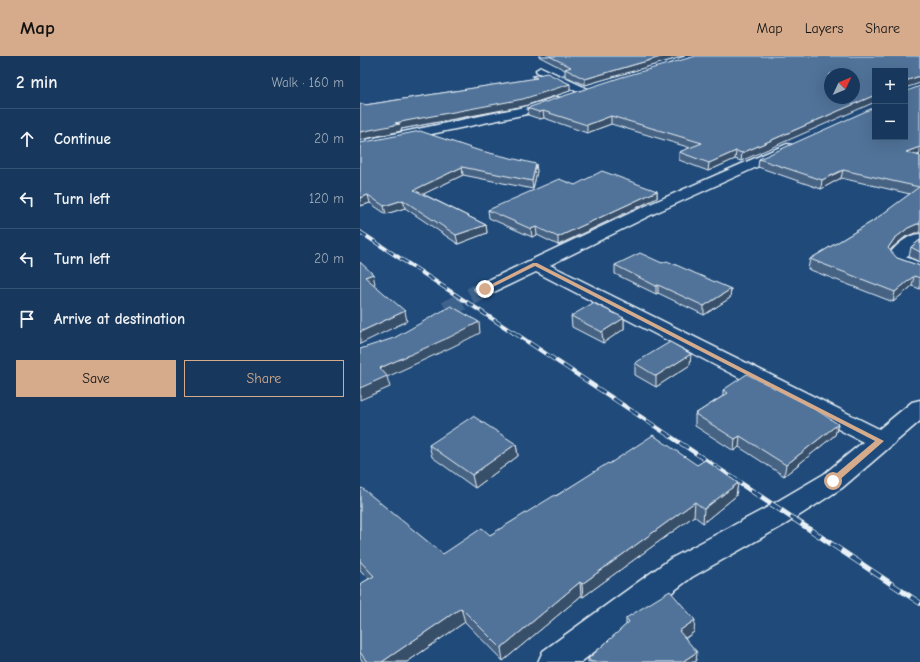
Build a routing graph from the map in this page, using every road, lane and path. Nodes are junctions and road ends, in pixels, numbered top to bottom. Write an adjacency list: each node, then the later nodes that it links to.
1 (541, 70): 3 (street)
2 (598, 87): 3 (street)
3 (584, 91): 5 (street)
4 (800, 142): 7 (street)
5 (360, 144)
6 (920, 239): 8 (street)
7 (535, 264): 9 (street); 11 (street)
8 (920, 269)
9 (485, 289)
10 (920, 408): 11 (street)
11 (881, 441): 12 (street)
12 (555, 662)

